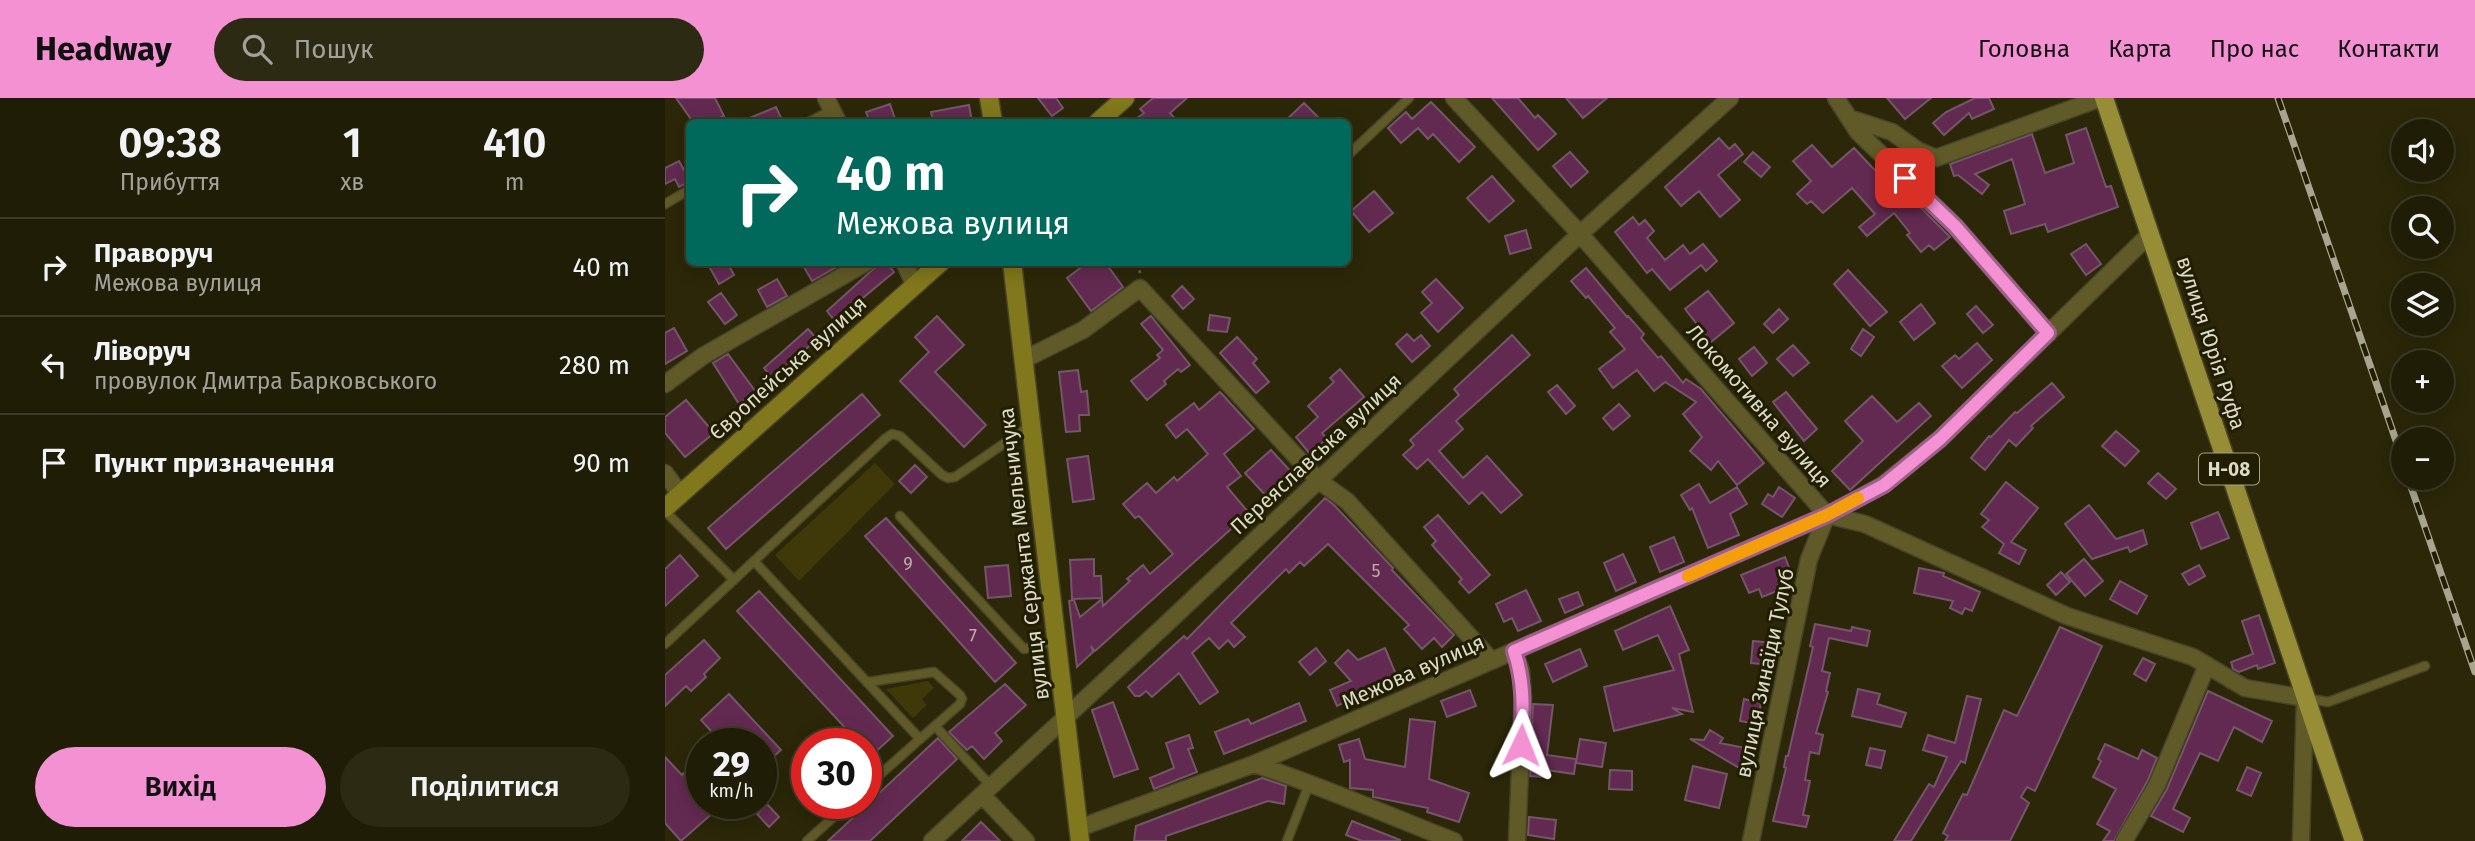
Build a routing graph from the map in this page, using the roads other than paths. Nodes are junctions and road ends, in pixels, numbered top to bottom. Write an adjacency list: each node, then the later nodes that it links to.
1 (989, 98): 11 (street)
2 (1125, 98): 12 (street)
3 (1409, 98): 13 (lane)
4 (1454, 98): 16 (street, Локомотивна вулиця)
5 (1730, 98): 16 (street, Переяславська вулиця)
6 (1836, 98): 9 (street)
7 (2103, 98): 9 (street); 17 (main road, вулиця Юрія Руфа / Н-08)
8 (832, 110): 10 (lane)
9 (1849, 118): 23 (street)
10 (815, 119)
11 (992, 119)
12 (1101, 119)
13 (1351, 152)
14 (686, 192): 15 (lane)
15 (665, 204)
16 (1580, 234): 28 (street, Переяславська вулиця); 31 (street, Локомотивна вулиця)
17 (2150, 234): 23 (street, Межова вулиця); 42 (main road, вулиця Юрія Руфа / Н-08)
18 (860, 266): 25 (street)
19 (906, 266): 22 (street)
20 (937, 266): 22 (street, Європейська вулиця)
21 (1012, 266): 24 (street, вулиця Сержанта Мельничука)
22 (915, 286): 29 (street, Європейська вулиця)
23 (2048, 333): 31 (street, Межова вулиця)
24 (1023, 360): 26 (street, вулиця Сержанта Мельничука); 28 (street)
25 (665, 384)
26 (1031, 425): 33 (lane); 35 (street, вулиця Сержанта Мельничука)
27 (665, 473): 29 (street)
28 (1319, 481): 38 (street); 43 (street, Переяславська вулиця)
29 (680, 494): 30 (street, Європейська вулиця)
30 (665, 509): 34 (lane)
31 (1827, 515): 37 (street, Межова вулиця); 39 (street, Локомотивна вулиця); 58 (street, вулиця Зинаїди Тулуб)
32 (900, 516): 35 (lane)
33 (754, 561): 34 (lane); 41 (lane)
34 (734, 580): 36 (lane)
35 (1056, 641): 43 (street, вулиця Сержанта Мельничука)
36 (665, 644)
37 (1514, 651): 38 (street, Межова вулиця); 57 (street)
38 (1492, 661): 46 (street, Межова вулиця)
39 (2207, 665): 42 (street, Локомотивна вулиця); 59 (street)
40 (2425, 666): 42 (lane)
41 (868, 682): 44 (lane); 45 (lane)
42 (2305, 698): 60 (street); 61 (main road, вулиця Юрія Руфа / Н-08)
43 (1065, 715): 49 (street, Переяславська вулиця); 51 (street, вулиця Сержанта Мельничука)
44 (935, 726): 45 (lane); 49 (lane)
45 (920, 739): 47 (lane)
46 (1254, 764): 48 (street); 51 (street, Межова вулиця)
47 (882, 773)
48 (1310, 782): 55 (lane); 56 (street)
49 (986, 790): 53 (street, Переяславська вулиця); 54 (street)
50 (831, 819): 52 (lane)
51 (1079, 835)
52 (807, 841)
53 (932, 841)
54 (1026, 841)
55 (1287, 841)
56 (1454, 841)
57 (1517, 841)
58 (1751, 841)
59 (2124, 841)
60 (2301, 841)
61 (2354, 841)

